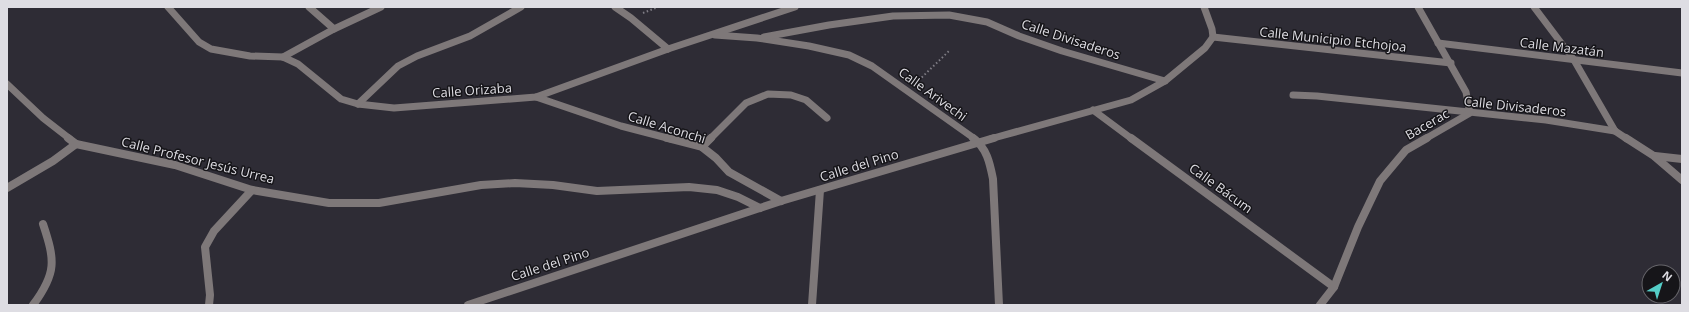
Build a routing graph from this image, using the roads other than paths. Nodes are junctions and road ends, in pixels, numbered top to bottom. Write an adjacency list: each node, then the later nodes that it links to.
1 (168, 7): 17 (street, Calle Orizaba)
2 (309, 7): 11 (street)
3 (381, 7): 11 (street)
4 (521, 7): 25 (street)
5 (615, 7): 16 (street)
6 (795, 7): 10 (street, Calle Orizaba)
7 (1204, 7): 13 (street)
8 (1418, 7): 15 (street, Bacerac)
9 (1534, 7): 18 (street)
10 (778, 9): 12 (street, Calle Orizaba)
11 (334, 29): 17 (street)
12 (710, 34): 14 (street, Calle Arivechi); 16 (street, Calle Orizaba)
13 (1212, 37): 19 (street, Calle Municipio Etchojoa); 21 (street, Calle del Pino)
14 (757, 38): 21 (street, Calle Divisaderos); 30 (street, Calle Arivechi)
15 (1438, 43): 18 (street, Calle Mazatán); 19 (street, Bacerac)
16 (668, 49): 24 (street, Calle Orizaba)
17 (283, 57): 25 (street, Calle Orizaba)
18 (1574, 60): 20 (street, Calle Mazatán); 29 (street)
19 (1451, 64): 27 (street, Bacerac)
20 (1682, 73)
21 (1165, 81): 26 (street, Calle del Pino)
22 (7, 84): 31 (street, Calle Profesor Jesús Urrea)
23 (1293, 95): 27 (street, Calle Divisaderos)
24 (536, 97): 25 (street, Calle Orizaba); 32 (street, Calle Aconchi)
25 (358, 104)
26 (1093, 110): 30 (street, Calle del Pino); 42 (street, Calle Bácum)
27 (1470, 113): 29 (street, Calle Divisaderos); 42 (street, Bacerac)
28 (827, 118): 32 (street)
29 (1615, 131): 33 (street)
30 (979, 142): 38 (street, Calle del Pino); 47 (street, Calle Arivechi)
31 (76, 144): 36 (street); 37 (street, Calle Profesor Jesús Urrea)
32 (702, 147): 39 (street, Calle Aconchi)
33 (1654, 156): 34 (street); 35 (street)
34 (1682, 159)
35 (1682, 180)
36 (7, 188)
37 (252, 190): 40 (street, Calle Profesor Jesús Urrea); 44 (street)
38 (820, 190): 39 (street, Calle del Pino); 46 (street)
39 (781, 201): 40 (street, Calle del Pino)
40 (760, 208): 45 (street, Calle del Pino)
41 (43, 224): 43 (street)
42 (1334, 287): 48 (street, Bacerac)
43 (33, 305)
44 (209, 305)
45 (468, 305)
46 (812, 305)
47 (999, 305)
48 (1320, 305)

